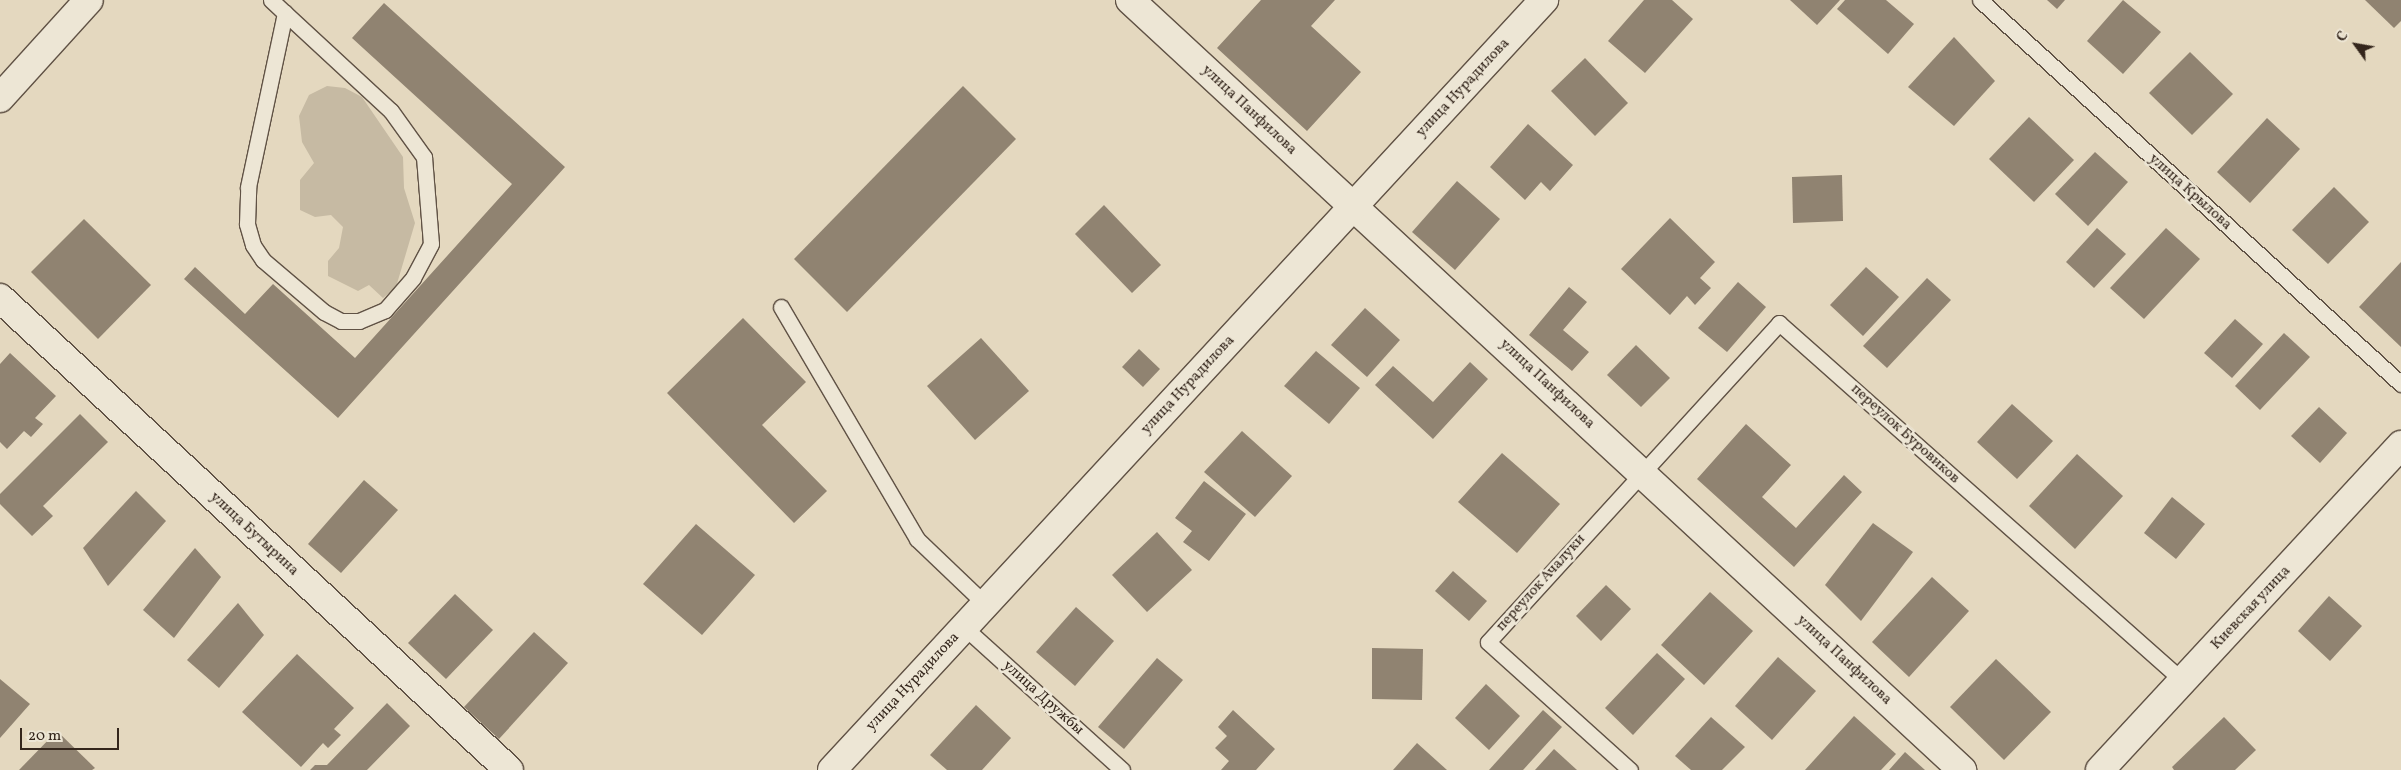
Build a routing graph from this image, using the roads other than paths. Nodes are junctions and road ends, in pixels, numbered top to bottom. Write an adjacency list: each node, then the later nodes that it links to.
1 (89, 0): 7 (street)
2 (271, 0): 6 (lane)
3 (1130, 0): 8 (street, улица Панфилова)
4 (1544, 0): 8 (street, улица Нурадилова)
5 (1980, 0): 11 (lane, улица Крылова)
6 (285, 13): 6 (lane)
7 (0, 98)
8 (1354, 206): 13 (street, улица Панфилова); 14 (street, улица Нурадилова)
9 (0, 298): 17 (street, улица Бутырина)
10 (781, 307): 14 (lane)
11 (2401, 384)
12 (2401, 445): 16 (street, Киевская улица)
13 (1641, 471): 16 (lane, переулок Буровиков); 20 (lane, переулок Ачалуки); 21 (street, улица Панфилова)
14 (985, 604): 15 (street, улица Нурадилова)
15 (964, 627): 18 (street, улица Нурадилова); 19 (lane, улица Дружбы)
16 (2183, 680): 22 (street, Киевская улица)
17 (509, 770)
18 (832, 770)
19 (1122, 770)
20 (1630, 770)
21 (1962, 770)
22 (2100, 770)

